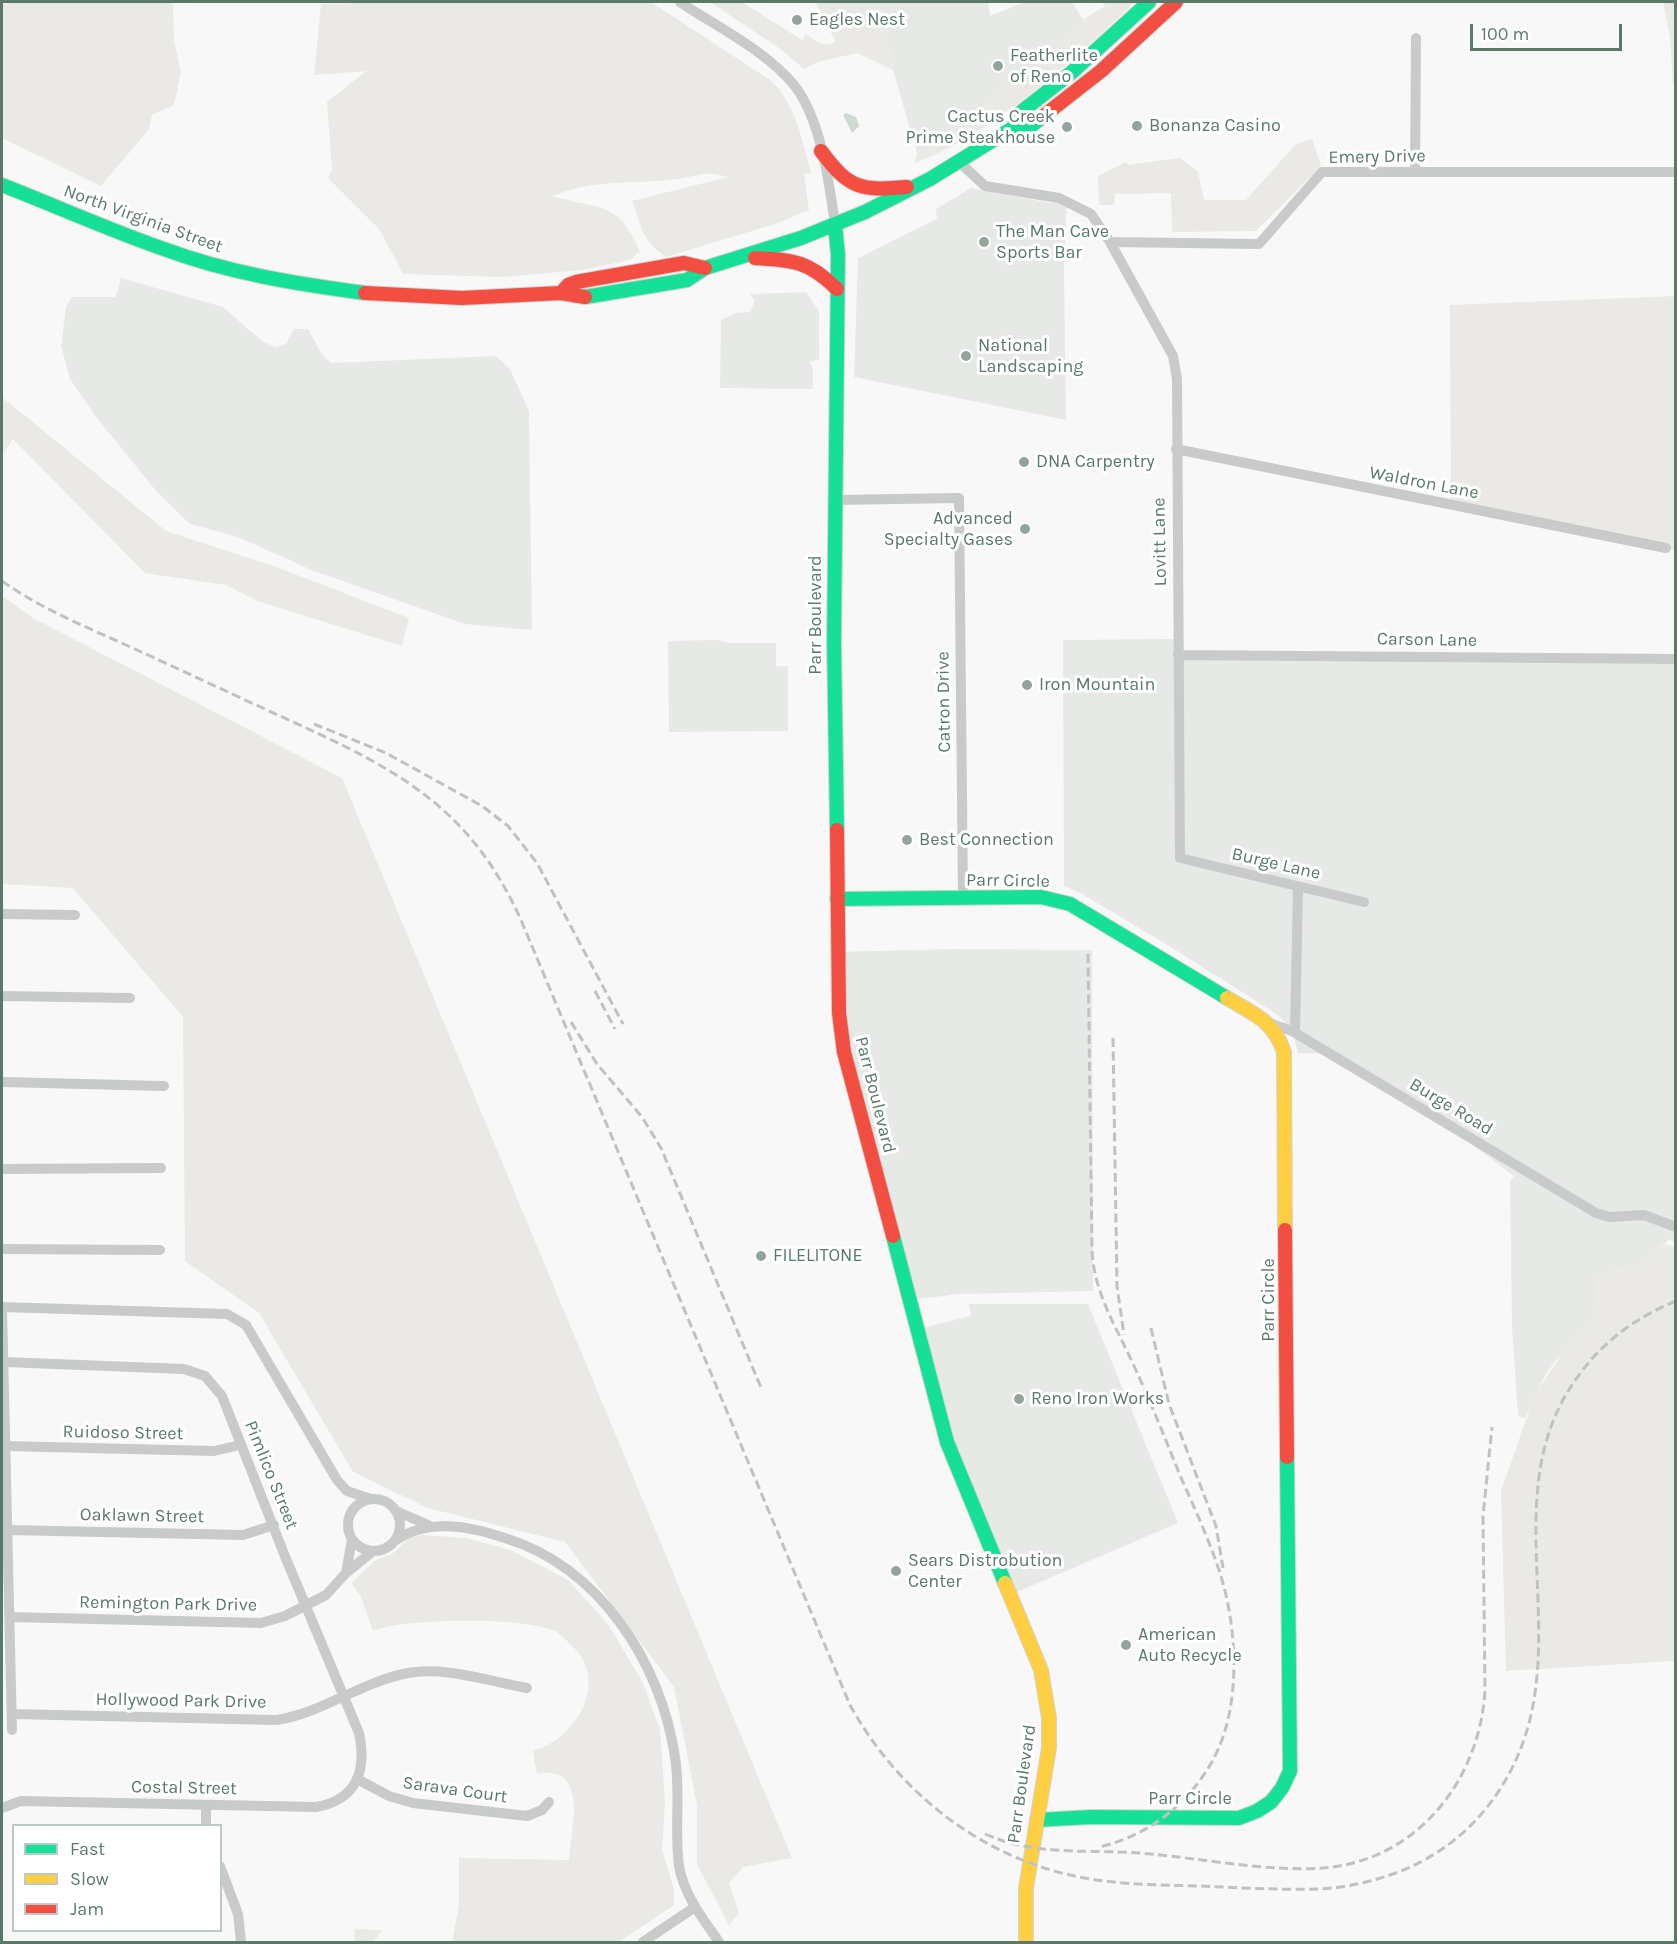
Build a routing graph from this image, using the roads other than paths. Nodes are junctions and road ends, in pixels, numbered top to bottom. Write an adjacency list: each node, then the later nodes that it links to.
1 (680, 2): 6 (street)
2 (1149, 2): 5 (main road, North Virginia Street)
3 (1176, 2): 5 (main road, North Virginia Street)
4 (1416, 38): 8 (street)
5 (1013, 128): 7 (main road, North Virginia Street)
6 (821, 151): 11 (main road); 12 (street)
7 (959, 162): 11 (main road, North Virginia Street); 13 (street)
8 (1415, 172): 9 (street, Emery Drive); 13 (street, Emery Drive)
9 (1676, 172)
10 (2, 185): 14 (main road, North Virginia Street)
11 (917, 186): 12 (main road, North Virginia Street)
12 (835, 224): 14 (main road, North Virginia Street); 15 (main road, Parr Boulevard)
13 (1110, 242): 16 (street, Lovitt Lane)
14 (742, 257): 15 (main road)
15 (837, 289): 17 (main road, Parr Boulevard)
16 (1176, 449): 18 (street, Waldron Lane); 19 (street, Lovitt Lane)
17 (834, 500): 23 (street, Catron Drive); 24 (main road, Parr Boulevard)
18 (1666, 549)
19 (1178, 655): 20 (street, Carson Lane); 21 (street, Lovitt Lane)
20 (1676, 659)
21 (1180, 858): 22 (street, Burge Lane)
22 (1298, 886): 25 (street, Burge Lane); 31 (street)
23 (963, 897): 24 (main road, Parr Circle); 30 (main road, Parr Circle)
24 (837, 899): 64 (main road, Parr Boulevard)
25 (1364, 902)
26 (2, 914): 27 (street)
27 (75, 915)
28 (2, 996): 29 (street)
29 (130, 998)
30 (1269, 1023): 31 (street, Burge Road); 64 (main road, Parr Circle)
31 (1295, 1033): 36 (street, Burge Road)
32 (2, 1082): 33 (street)
33 (164, 1086)
34 (161, 1168): 35 (street)
35 (2, 1169)
36 (1676, 1227)
37 (2, 1249): 38 (street)
38 (160, 1250)
39 (2, 1308): 40 (street); 43 (street)
40 (4, 1362): 41 (street, Pimlico Street); 42 (street)
41 (240, 1445): 42 (street, Ruidoso Street); 47 (street, Pimlico Street)
42 (5, 1446): 49 (street)
43 (347, 1491): 44 (street); 46 (street)
44 (371, 1499): 45 (street); 46 (street)
45 (396, 1511): 48 (street); 51 (street)
46 (350, 1514): 50 (street)
47 (274, 1525): 49 (street, Oaklawn Street); 54 (street, Pimlico Street)
48 (431, 1526): 51 (street); 67 (street)
49 (7, 1530): 55 (street)
50 (352, 1539): 52 (street); 53 (street)
51 (396, 1540): 52 (street)
52 (373, 1551): 53 (street, Remington Park Drive)
53 (346, 1573): 54 (street, Remington Park Drive)
54 (307, 1606): 55 (street, Remington Park Drive); 57 (street, Pimlico Street)
55 (10, 1617): 58 (street)
56 (527, 1688): 57 (street, Hollywood Park Drive)
57 (343, 1694): 58 (street, Hollywood Park Drive); 60 (street, Pimlico Street)
58 (12, 1714): 59 (street)
59 (12, 1730)
60 (357, 1779): 61 (street, Sarava Court); 62 (street, Costal Street)
61 (549, 1802)
62 (206, 1805): 63 (street, Costal Street); 65 (street)
63 (2, 1808)
64 (1036, 1820): 71 (main road, Parr Boulevard)
65 (206, 1824)
66 (222, 1871): 68 (street)
67 (695, 1907): 69 (street); 70 (street)
68 (241, 1942)
69 (643, 1942)
70 (719, 1942)
71 (1026, 1942)

